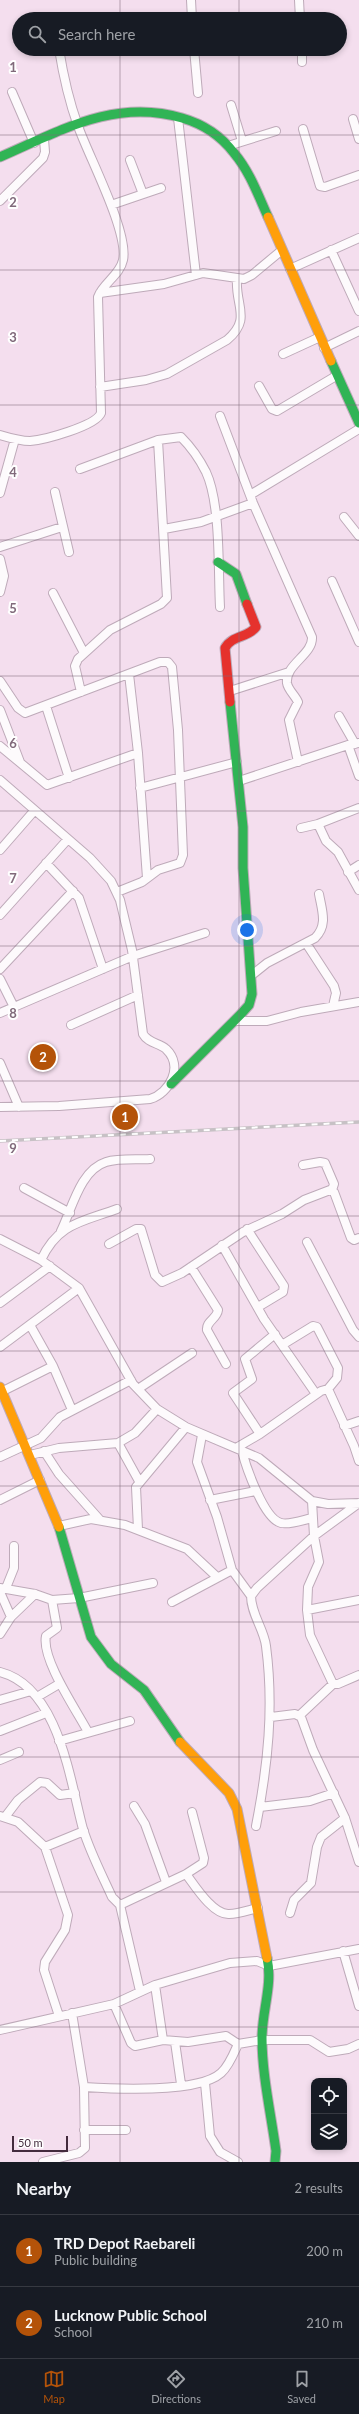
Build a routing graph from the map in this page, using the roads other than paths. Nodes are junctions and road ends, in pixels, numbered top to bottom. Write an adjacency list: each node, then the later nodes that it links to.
1 (191, 0): 3 (street)
2 (299, 0): 4 (street)
3 (192, 12)
4 (300, 12)
5 (61, 56): 14 (street)
6 (195, 56): 10 (street)
7 (302, 56): 8 (street)
8 (302, 62)
9 (12, 92): 20 (street)
10 (198, 93)
11 (231, 106): 19 (street)
12 (178, 118): 14 (street); 21 (street); 33 (street)
13 (353, 119): 18 (street)
14 (78, 126): 17 (street); 28 (street)
15 (303, 129): 24 (street)
16 (276, 131): 19 (street)
17 (44, 139): 20 (street); 27 (street)
18 (359, 139)
19 (242, 141): 21 (street)
20 (34, 143): 22 (street)
21 (228, 146): 30 (street)
22 (0, 157)
23 (130, 160): 26 (street)
24 (359, 175)
25 (161, 188): 26 (street)
26 (143, 194): 28 (street)
27 (0, 201)
28 (111, 205): 35 (street)
29 (359, 238): 31 (street)
30 (282, 250): 32 (street); 34 (street)
31 (331, 250): 32 (street); 36 (street)
32 (290, 269): 39 (street)
33 (196, 275): 34 (street); 35 (street)
34 (237, 279): 44 (street)
35 (100, 293): 44 (street)
36 (355, 293): 37 (street)
37 (359, 311)
38 (359, 331): 40 (street)
39 (320, 337): 40 (street); 41 (street)
40 (324, 348): 42 (street)
41 (283, 354)
42 (336, 376): 43 (street); 45 (street)
43 (259, 386)
44 (100, 387): 50 (street)
45 (355, 403): 47 (street)
46 (220, 416): 55 (street)
47 (359, 423)
48 (359, 429): 55 (street)
49 (0, 435): 50 (street)
50 (15, 439): 54 (street)
51 (158, 440): 52 (street); 56 (street); 59 (street)
52 (80, 469)
53 (54, 492): 58 (street)
54 (0, 493)
55 (252, 499): 56 (street); 71 (street)
56 (215, 517): 59 (street); 64 (street)
57 (344, 517): 60 (street)
58 (62, 527): 61 (street); 62 (street)
59 (164, 529): 70 (street)
60 (359, 536)
61 (0, 547)
62 (69, 552)
63 (0, 559): 66 (street)
64 (218, 562): 68 (street); 74 (street)
65 (332, 581): 69 (street)
66 (0, 592)
67 (53, 593): 70 (street)
68 (220, 607)
69 (359, 642)
70 (84, 653): 75 (street)
71 (289, 672): 74 (street); 84 (street)
72 (129, 674): 75 (street); 81 (street); 87 (street)
73 (0, 681): 76 (street)
74 (230, 691): 83 (street)
75 (82, 692): 76 (street)
76 (46, 706): 86 (street)
77 (0, 710): 82 (street)
78 (339, 716): 79 (street)
79 (354, 744): 84 (street); 85 (street)
80 (0, 746): 82 (street)
81 (138, 753): 86 (street); 90 (street)
82 (20, 762): 86 (street)
83 (237, 762): 87 (street); 88 (street)
84 (298, 762): 88 (street)
85 (359, 776)
86 (69, 778)
87 (181, 778): 90 (street); 100 (street)
88 (239, 781): 111 (street)
89 (1, 784): 92 (street)
90 (140, 788): 100 (street)
91 (359, 808): 93 (street)
92 (34, 811): 95 (street); 96 (street)
93 (318, 824): 94 (street); 99 (street)
94 (301, 828)
95 (68, 839): 97 (street); 103 (street)
96 (0, 850)
97 (46, 863): 102 (street); 105 (street)
98 (359, 865): 99 (street)
99 (348, 872): 101 (street)
100 (147, 878): 103 (street)
101 (359, 890)
102 (73, 891): 109 (street); 110 (street)
103 (117, 892): 108 (street)
104 (319, 894): 107 (street)
105 (0, 915)
106 (205, 933): 108 (street)
107 (306, 943): 111 (street); 115 (street)
108 (133, 956): 110 (street); 113 (street)
109 (0, 969)
110 (103, 969): 116 (street)
111 (252, 974): 118 (street)
112 (0, 979): 116 (street)
113 (138, 995): 119 (street); 121 (street)
114 (359, 1002): 115 (street)
115 (333, 1006): 118 (street)
116 (14, 1007): 117 (street)
117 (0, 1013)
118 (235, 1021): 121 (street)
119 (71, 1025)
120 (0, 1063): 123 (street)
121 (171, 1084): 123 (street)
122 (0, 1107): 123 (street)
123 (20, 1107)
124 (150, 1159): 129 (street)
125 (303, 1165): 127 (street)
126 (24, 1188): 129 (street)
127 (332, 1190): 130 (street); 132 (street)
128 (117, 1209): 131 (street)
129 (70, 1212): 131 (street)
130 (247, 1229): 136 (street); 142 (street)
131 (61, 1231): 137 (street)
132 (359, 1238)
133 (0, 1239): 137 (street)
134 (307, 1242): 145 (street)
135 (109, 1244): 139 (street)
136 (222, 1246): 139 (street); 142 (street)
137 (41, 1260): 138 (street)
138 (50, 1266): 140 (street); 141 (street)
139 (191, 1267): 149 (street)
140 (79, 1288): 143 (street); 151 (street)
141 (0, 1303)
142 (258, 1307): 144 (street)
143 (30, 1325): 147 (street); 150 (street)
144 (275, 1334): 146 (street); 162 (street)
145 (359, 1337)
146 (282, 1345): 154 (street); 155 (street)
147 (0, 1347)
148 (192, 1354): 153 (street)
149 (226, 1364)
150 (53, 1366): 152 (street); 158 (street)
151 (131, 1380): 153 (street); 158 (street)
152 (1, 1389): 156 (street)
153 (138, 1389): 157 (street)
154 (328, 1389): 155 (street); 160 (street)
155 (316, 1394): 162 (street)
156 (4, 1403): 165 (street)
157 (157, 1409): 161 (street); 164 (street)
158 (72, 1410): 165 (street)
159 (359, 1420): 160 (street)
160 (344, 1426): 170 (street)
161 (186, 1427): 163 (street); 172 (street)
162 (260, 1434): 166 (street)
163 (202, 1435): 166 (street); 175 (street)
164 (118, 1443): 167 (street); 172 (street)
165 (26, 1446): 168 (street); 169 (street)
166 (239, 1450): 173 (street); 176 (street)
167 (44, 1452): 168 (street); 179 (street)
168 (30, 1455): 171 (street)
169 (0, 1457)
170 (359, 1461)
171 (40, 1480): 174 (street); 180 (street)
172 (139, 1481): 181 (street)
173 (256, 1491): 175 (street); 178 (street)
174 (0, 1500)
175 (210, 1500): 184 (street)
176 (312, 1501): 177 (street); 178 (street)
177 (359, 1503): 182 (street)
178 (312, 1518): 182 (street)
179 (100, 1520): 180 (street); 181 (street)
180 (59, 1526): 190 (street)
181 (138, 1529): 185 (street)
182 (314, 1536): 189 (street); 194 (street)
183 (14, 1546): 187 (street)
184 (232, 1570): 185 (street); 189 (street)
185 (217, 1577): 193 (street)
186 (153, 1583): 190 (street)
187 (2, 1589): 188 (street); 195 (street)
188 (35, 1594): 191 (street); 195 (street)
189 (251, 1596): 206 (street)
190 (79, 1598): 191 (street); 227 (street)
191 (52, 1600): 199 (street)
192 (359, 1600): 194 (street)
193 (172, 1602)
194 (307, 1610): 200 (street)
195 (11, 1617): 196 (street)
196 (0, 1634)
197 (0, 1672): 201 (street)
198 (359, 1675): 200 (street)
199 (59, 1684): 202 (street); 209 (street)
200 (333, 1684): 205 (street)
201 (31, 1691): 202 (street); 203 (street)
202 (37, 1697): 204 (street)
203 (0, 1700)
204 (46, 1713): 208 (street); 210 (street)
205 (300, 1715): 206 (street); 214 (street)
206 (271, 1717): 216 (street)
207 (130, 1721): 209 (street)
208 (0, 1731)
209 (88, 1732): 210 (street)
210 (59, 1742): 213 (street)
211 (19, 1752): 212 (street)
212 (0, 1760)
213 (75, 1793): 218 (street); 221 (street)
214 (334, 1793): 216 (street); 219 (street)
215 (134, 1806): 225 (street)
216 (260, 1807): 220 (street)
217 (192, 1812): 224 (street)
218 (2, 1816): 222 (street)
219 (345, 1818): 223 (street); 228 (street)
220 (256, 1826)
221 (84, 1831): 222 (street); 226 (street)
222 (45, 1847): 237 (street)
223 (359, 1862)
224 (186, 1874): 225 (street); 227 (street)
225 (166, 1882): 226 (street)
226 (120, 1905): 233 (street)
227 (258, 1908): 231 (street)
228 (290, 1913)
229 (359, 1949): 230 (street)
230 (343, 1951): 231 (street); 235 (street)
231 (269, 1966): 232 (street); 240 (street)
232 (155, 1985): 233 (street); 239 (street)
233 (140, 1991): 234 (street)
234 (114, 2004): 236 (street); 239 (street)
235 (359, 2006)
236 (72, 2013): 237 (street); 246 (street)
237 (58, 2016): 238 (street)
238 (0, 2030)
239 (163, 2040): 241 (street)
240 (262, 2040): 242 (street); 243 (street); 251 (street)
241 (175, 2042): 242 (street); 245 (street)
242 (238, 2044): 244 (street)
243 (359, 2044)
244 (205, 2083): 245 (street); 250 (street)
245 (182, 2084): 246 (street)
246 (84, 2087): 247 (street)
247 (84, 2130): 248 (street); 249 (street)
248 (126, 2130)
249 (43, 2162)
250 (238, 2162)
251 (275, 2162)

